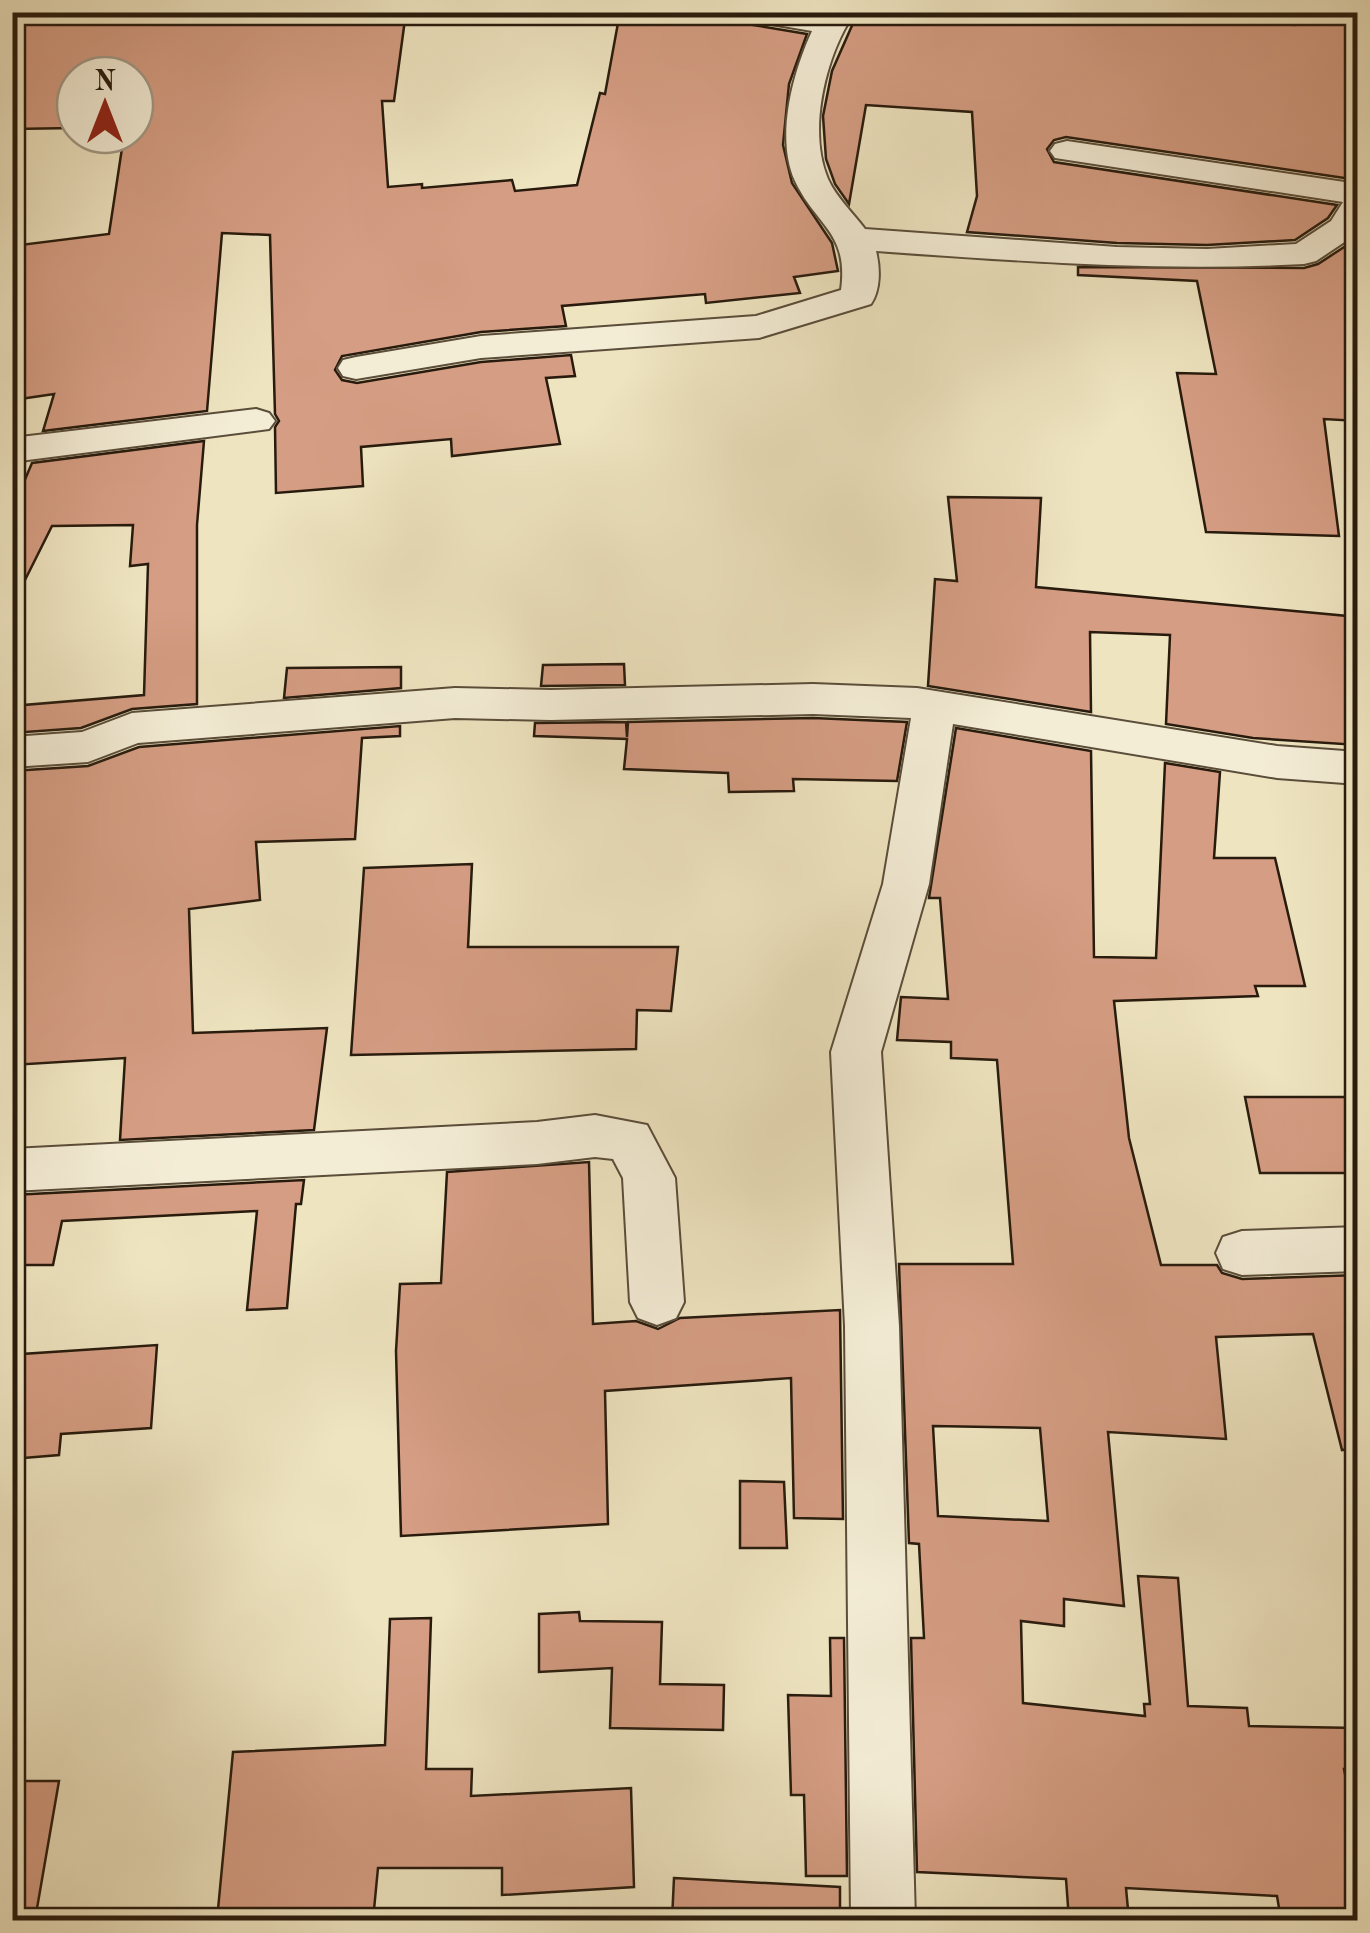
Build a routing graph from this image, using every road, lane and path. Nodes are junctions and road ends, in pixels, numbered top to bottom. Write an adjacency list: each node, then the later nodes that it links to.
1 (748, 12): 2 (street)
2 (834, 18): 6 (street)
3 (1067, 151): 4 (street)
4 (1358, 194)
5 (1358, 204): 6 (street)
6 (856, 240): 7 (street)
7 (356, 368)
8 (256, 421): 9 (street)
9 (16, 462)
10 (934, 708): 11 (street); 12 (street); 17 (street)
11 (12, 752)
12 (1358, 768)
13 (12, 1170): 16 (street)
14 (1358, 1250): 15 (street)
15 (1242, 1253)
16 (657, 1302)
17 (883, 1920)

